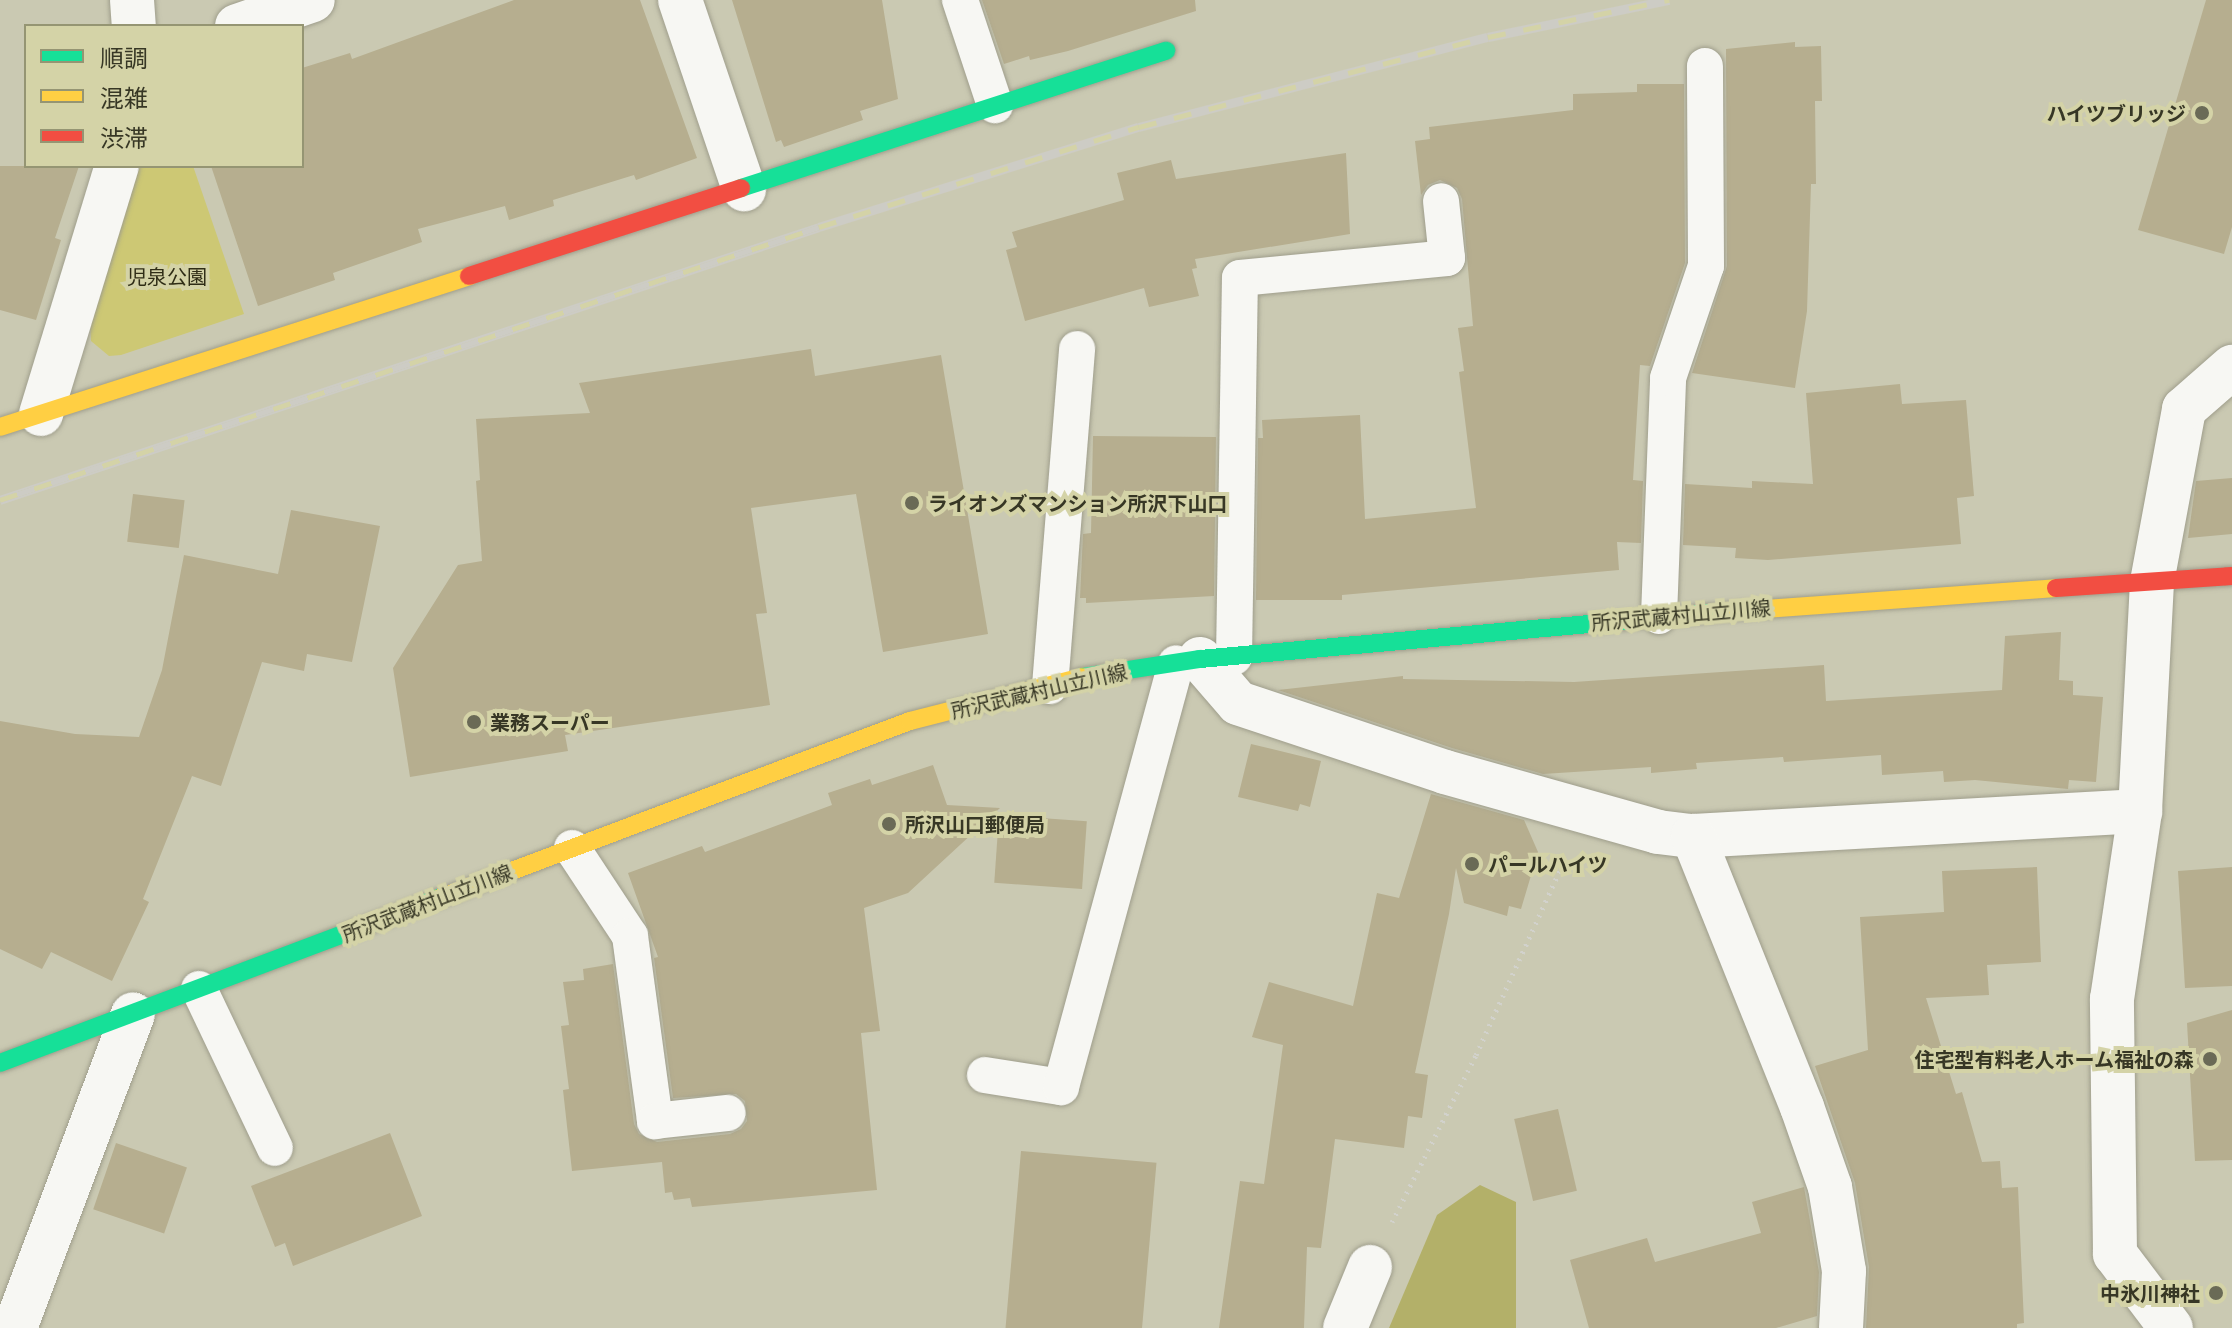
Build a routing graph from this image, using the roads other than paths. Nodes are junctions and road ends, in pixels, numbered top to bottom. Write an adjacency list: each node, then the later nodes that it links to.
1 (132, 0): 5 (street)
2 (313, 0): 6 (street)
3 (680, 0): 11 (street)
4 (960, 0): 9 (lane)
5 (134, 24)
6 (243, 24)
7 (1166, 51): 9 (main road)
8 (1705, 66): 19 (lane)
9 (995, 105): 11 (main road)
10 (116, 168): 15 (street)
11 (744, 189): 15 (main road)
12 (1441, 201): 20 (lane)
13 (1077, 349): 21 (lane)
14 (2232, 367): 18 (street)
15 (41, 414): 16 (main road)
16 (0, 427)
17 (2232, 576): 18 (main road, 所沢武蔵村山立川線)
18 (2152, 582): 19 (main road, 所沢武蔵村山立川線); 22 (street)
19 (1659, 616): 20 (main road, 所沢武蔵村山立川線)
20 (1203, 660): 21 (main road, 所沢武蔵村山立川線); 23 (street); 28 (lane)
21 (1050, 686): 24 (main road, 所沢武蔵村山立川線)
22 (2140, 811): 23 (street); 35 (street)
23 (1693, 836): 34 (street)
24 (572, 848): 25 (main road, 所沢武蔵村山立川線); 29 (lane)
25 (199, 989): 26 (main road, 所沢武蔵村山立川線); 30 (lane)
26 (133, 1014): 27 (main road, 所沢武蔵村山立川線); 32 (street)
27 (0, 1063)
28 (985, 1075)
29 (728, 1113)
30 (275, 1148)
31 (1370, 1267): 33 (street)
32 (15, 1328)
33 (1345, 1328)
34 (1841, 1328)
35 (2171, 1328)

